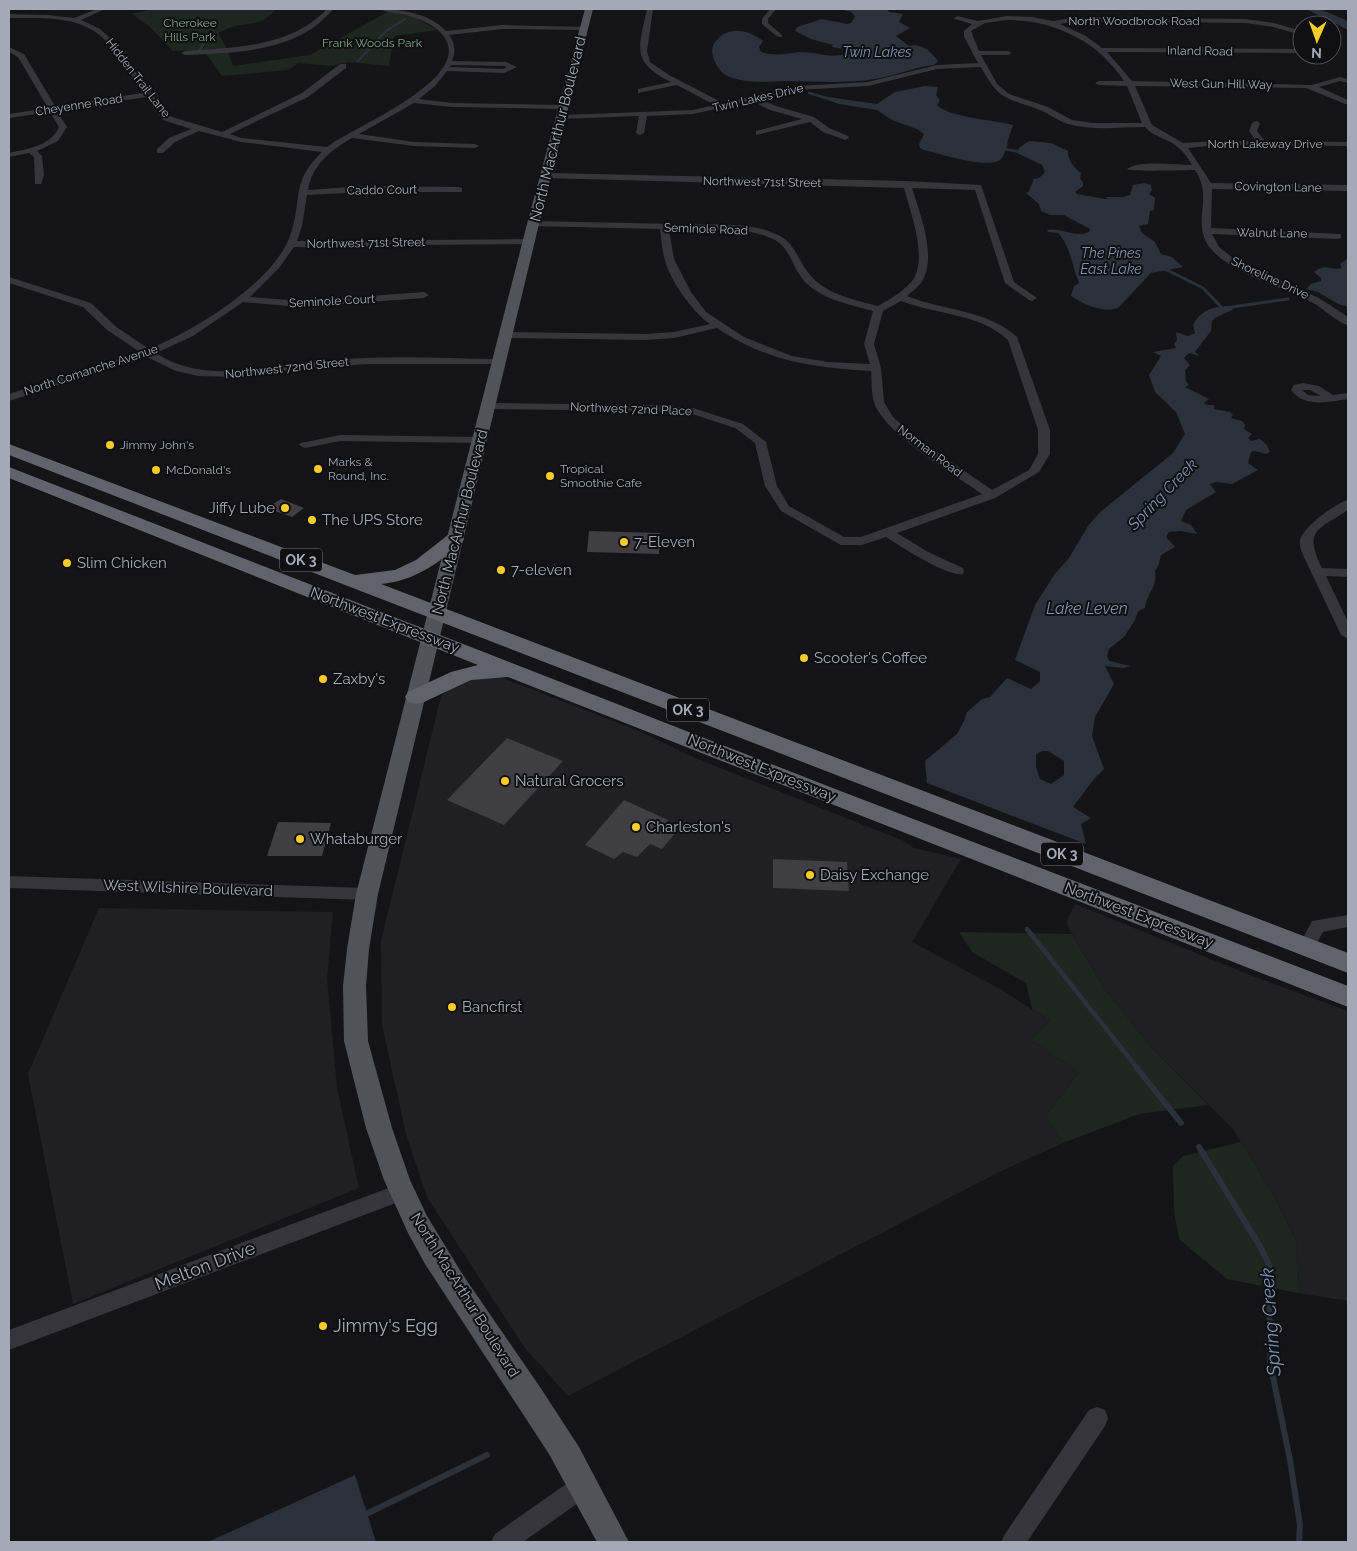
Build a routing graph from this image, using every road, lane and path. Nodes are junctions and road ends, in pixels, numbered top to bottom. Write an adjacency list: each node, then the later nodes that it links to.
1 (102, 9): 9 (street)
2 (330, 9): 19 (street)
3 (383, 9): 14 (street)
4 (589, 9): 12 (main road, North MacArthur Boulevard)
5 (650, 9): 26 (street)
6 (773, 9): 15 (street)
7 (9, 16): 9 (street, Hidden Trail Lane)
8 (957, 18): 10 (street)
9 (74, 21): 33 (street, Hidden Trail Lane)
10 (977, 24): 11 (street); 20 (street)
11 (1055, 24): 13 (street, North Woodbrook Road); 17 (street)
12 (584, 28): 14 (street); 41 (main road, North MacArthur Boulevard)
13 (1292, 30)
14 (446, 33): 24 (street)
15 (780, 36)
16 (9, 48): 40 (street)
17 (1103, 50): 18 (street, Inland Road); 28 (street)
18 (1292, 51)
19 (185, 53)
20 (977, 53): 21 (street); 22 (street)
21 (1008, 53)
22 (983, 65): 34 (street); 35 (street, Twin Lakes Drive)
23 (343, 66): 50 (street)
24 (446, 66): 24 (street); 37 (street, North Comanche Avenue)
25 (1348, 81): 29 (street)
26 (678, 83): 31 (street); 39 (street)
27 (1099, 83): 28 (street, West Gun Hill Way)
28 (1129, 83): 29 (street, West Gun Hill Way); 46 (street)
29 (1313, 87): 32 (street)
30 (1348, 87): 32 (street)
31 (641, 91)
32 (1326, 92): 38 (street)
33 (149, 94): 40 (street, Cheyenne Road); 47 (street, Hidden Trail Lane)
34 (1006, 96): 36 (street); 46 (street)
35 (752, 98): 39 (street, Twin Lakes Drive); 44 (street)
36 (992, 99)
37 (413, 100): 41 (street, Twin Lakes Drive); 51 (street, North Comanche Avenue)
38 (1348, 103)
39 (724, 106): 42 (street, Twin Lakes Drive)
40 (53, 109): 43 (street, Cheyenne Road); 57 (street)
41 (563, 112): 42 (street, Twin Lakes Drive); 63 (main road, North MacArthur Boulevard)
42 (643, 115): 48 (street)
43 (9, 116)
44 (811, 118): 49 (street); 52 (street)
45 (1256, 123): 53 (street)
46 (1148, 125): 56 (street)
47 (198, 129): 50 (street, Hidden Trail Lane); 59 (street)
48 (640, 133)
49 (759, 133)
50 (222, 135): 58 (street, Hidden Trail Lane)
51 (351, 135): 55 (street); 58 (street, North Comanche Avenue)
52 (845, 138)
53 (1262, 143): 54 (street, North Lakeway Drive); 56 (street, North Lakeway Drive)
54 (1348, 144)
55 (476, 146)
56 (1182, 146): 61 (street)
57 (30, 150): 60 (street); 64 (street)
58 (329, 150): 69 (street, North Comanche Avenue)
59 (160, 151)
60 (9, 155)
61 (1198, 168): 62 (street); 66 (street)
62 (1131, 169)
63 (547, 176): 65 (street, Northwest 71st Street); 70 (main road, North MacArthur Boulevard)
64 (38, 182)
65 (908, 184): 78 (street); 80 (street, Northwest 71st Street)
66 (1208, 186): 67 (street, Covington Lane); 72 (street)
67 (1348, 188)
68 (459, 190): 69 (street, Caddo Court)
69 (304, 192): 75 (street, North Comanche Avenue)
70 (533, 224): 71 (street, Seminole Road); 74 (main road, North MacArthur Boulevard)
71 (664, 228): 81 (street, Seminole Road); 83 (street)
72 (1206, 231): 73 (street, Walnut Lane); 82 (street, Shoreline Drive)
73 (1338, 236)
74 (530, 242): 75 (street, Northwest 71st Street); 84 (main road, North MacArthur Boulevard)
75 (292, 244): 79 (street, North Comanche Avenue)
76 (9, 280): 85 (street, Northwest 72nd Street)
77 (424, 296): 79 (street, Seminole Court)
78 (900, 297): 81 (street); 97 (street, Northwest 72nd Place)
79 (241, 298): 85 (street, North Comanche Avenue)
80 (1032, 298)
81 (879, 309): 87 (street, Norman Road)
82 (1347, 319)
83 (718, 325): 84 (street); 87 (street)
84 (507, 335): 86 (main road, North MacArthur Boulevard)
85 (149, 353): 86 (street, Northwest 72nd Street); 89 (street, North Comanche Avenue)
86 (500, 362): 91 (main road, North MacArthur Boulevard)
87 (876, 368): 97 (street, Norman Road)
88 (1348, 396): 90 (street)
89 (9, 398)
90 (1331, 398)
91 (490, 406): 92 (main road, North MacArthur Boulevard); 101 (street, Northwest 72nd Place)
92 (480, 440): 93 (street); 102 (main road, North MacArthur Boulevard)
93 (305, 445)
94 (9, 449): 96 (highway, Northwest Expressway / OK 3)
95 (16, 474): 96 (highway); 98 (highway, Northwest Expressway / OK 3)
96 (107, 486): 100 (highway, Northwest Expressway / OK 3)
97 (991, 495): 101 (street, Northwest 72nd Place)
98 (84, 502): 100 (highway); 109 (highway, Northwest Expressway / OK 3)
99 (1348, 504): 104 (street)
100 (164, 508): 106 (highway, Northwest Expressway / OK 3)
101 (887, 532): 103 (street)
102 (455, 539): 106 (highway); 107 (main road, North MacArthur Boulevard)
103 (958, 571)
104 (1317, 572): 105 (street); 108 (street)
105 (1348, 573)
106 (346, 578): 107 (highway, Northwest Expressway / OK 3)
107 (437, 613): 109 (main road, North MacArthur Boulevard); 112 (highway, Northwest Expressway / OK 3)
108 (1348, 635)
109 (430, 638): 110 (highway, Northwest Expressway / OK 3); 111 (main road, North MacArthur Boulevard)
110 (518, 672): 111 (highway); 113 (highway, Northwest Expressway / OK 3)
111 (416, 697): 115 (main road, North MacArthur Boulevard)
112 (744, 732): 113 (highway); 117 (highway, Northwest Expressway / OK 3)
113 (726, 754): 119 (highway, Northwest Expressway / OK 3)
114 (9, 882): 115 (street, West Wilshire Boulevard)
115 (367, 894): 120 (main road, North MacArthur Boulevard)
116 (1348, 922): 117 (street)
117 (1306, 947): 118 (highway, Northwest Expressway / OK 3)
118 (1348, 963)
119 (1348, 997)
120 (402, 1192): 121 (street, Melton Drive); 123 (main road, North MacArthur Boulevard)
121 (9, 1340)
122 (1097, 1418): 126 (street)
123 (584, 1485): 124 (street); 125 (main road, North MacArthur Boulevard)
124 (503, 1542)
125 (614, 1542)
126 (1013, 1542)

